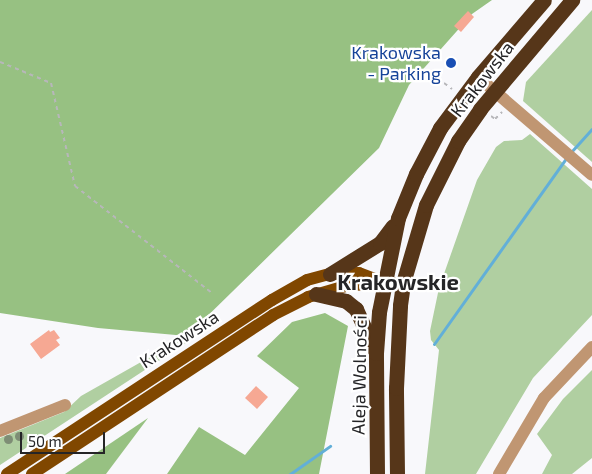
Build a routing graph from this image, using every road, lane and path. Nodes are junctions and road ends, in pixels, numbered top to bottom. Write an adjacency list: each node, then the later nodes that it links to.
1 (544, 0): 4 (highway, Krakowska)
2 (572, 0): 5 (highway, Krakowska)
3 (0, 62): 13 (path)
4 (478, 77): 5 (street); 9 (highway, Krakowska)
5 (495, 90): 6 (highway, Krakowska); 7 (street)
6 (480, 109): 7 (path); 12 (highway, Krakowska)
7 (511, 110): 8 (street)
8 (592, 175)
9 (398, 218): 10 (highway); 11 (highway, Aleja Wolności)
10 (330, 274): 11 (main road, Krakowska); 19 (main road, Krakowska)
11 (382, 282): 12 (main road, Krakowska); 14 (main road, Krakowska); 16 (highway, Aleja Wolności)
12 (403, 283): 22 (highway)
13 (213, 294)
14 (316, 294): 16 (highway); 20 (main road, Krakowska)
15 (592, 347): 23 (street)
16 (376, 353): 21 (highway, Aleja Wolności)
17 (65, 405): 18 (street)
18 (0, 431)
19 (7, 474)
20 (32, 474)
21 (377, 474)
22 (398, 474)
23 (499, 474)

